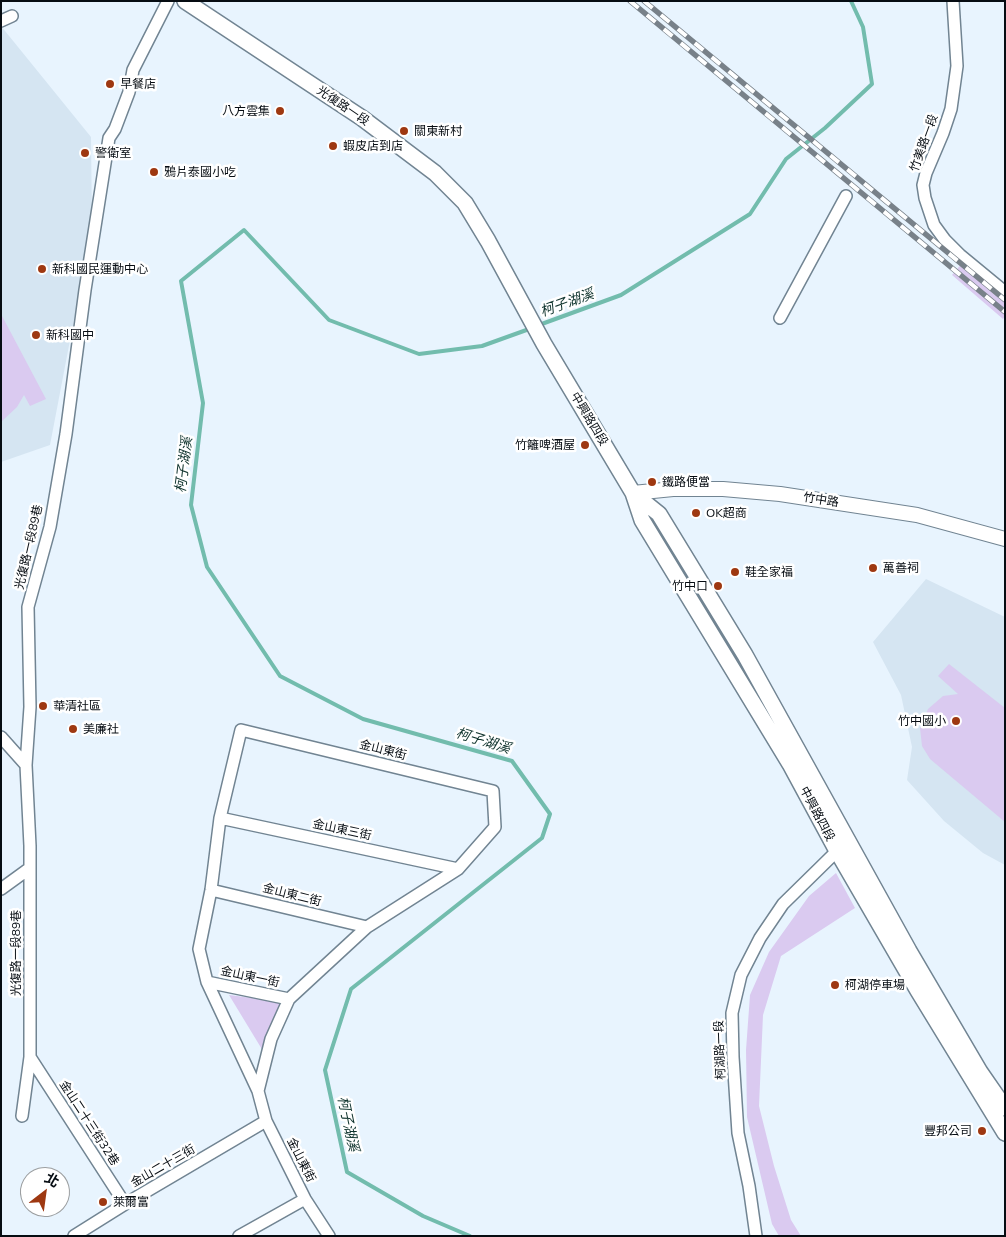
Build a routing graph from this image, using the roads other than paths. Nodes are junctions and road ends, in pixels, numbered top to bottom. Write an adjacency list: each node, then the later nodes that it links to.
1 (168, 1): 11 (street, 光復路一段89巷)
2 (185, 1): 7 (main road, 光復路一段)
3 (953, 1): 5 (street, 竹美路一段)
4 (846, 196): 6 (street)
5 (1005, 292)
6 (780, 318)
7 (544, 344): 8 (main road, 中興路四段)
8 (633, 493): 9 (street, 竹中路); 13 (main road, 中興路四段)
9 (1005, 539)
10 (1, 737): 11 (street)
11 (26, 765): 14 (street, 光復路一段89巷)
12 (220, 818): 15 (street, 金山東三街); 15 (street, 金山東街); 17 (street, 金山東街)
13 (843, 848): 23 (main road, 中興路四段); 26 (main road, 中興路四段); 32 (street, 柯湖路一段)
14 (30, 868): 16 (street); 21 (street, 光復路一段89巷)
15 (458, 868): 18 (street, 金山東街)
16 (1, 889)
17 (211, 890): 18 (street, 金山東二街); 19 (street, 金山東街)
18 (367, 927): 20 (street, 金山東街)
19 (206, 982): 20 (street, 金山東一街); 22 (street, 金山東街)
20 (289, 999): 22 (street, 金山東街)
21 (30, 1056): 24 (street, 光復路一段89巷); 28 (street, 金山二十三街32巷)
22 (258, 1091): 25 (street, 金山東街)
23 (1005, 1108)
24 (22, 1116)
25 (266, 1121): 27 (street, 金山東街); 28 (street, 金山二十三街)
26 (1005, 1133)
27 (305, 1199): 30 (street); 31 (street, 金山東街)
28 (125, 1204): 29 (street, 金山二十三街)
29 (74, 1236)
30 (239, 1236)
31 (329, 1236)
32 (756, 1236)

